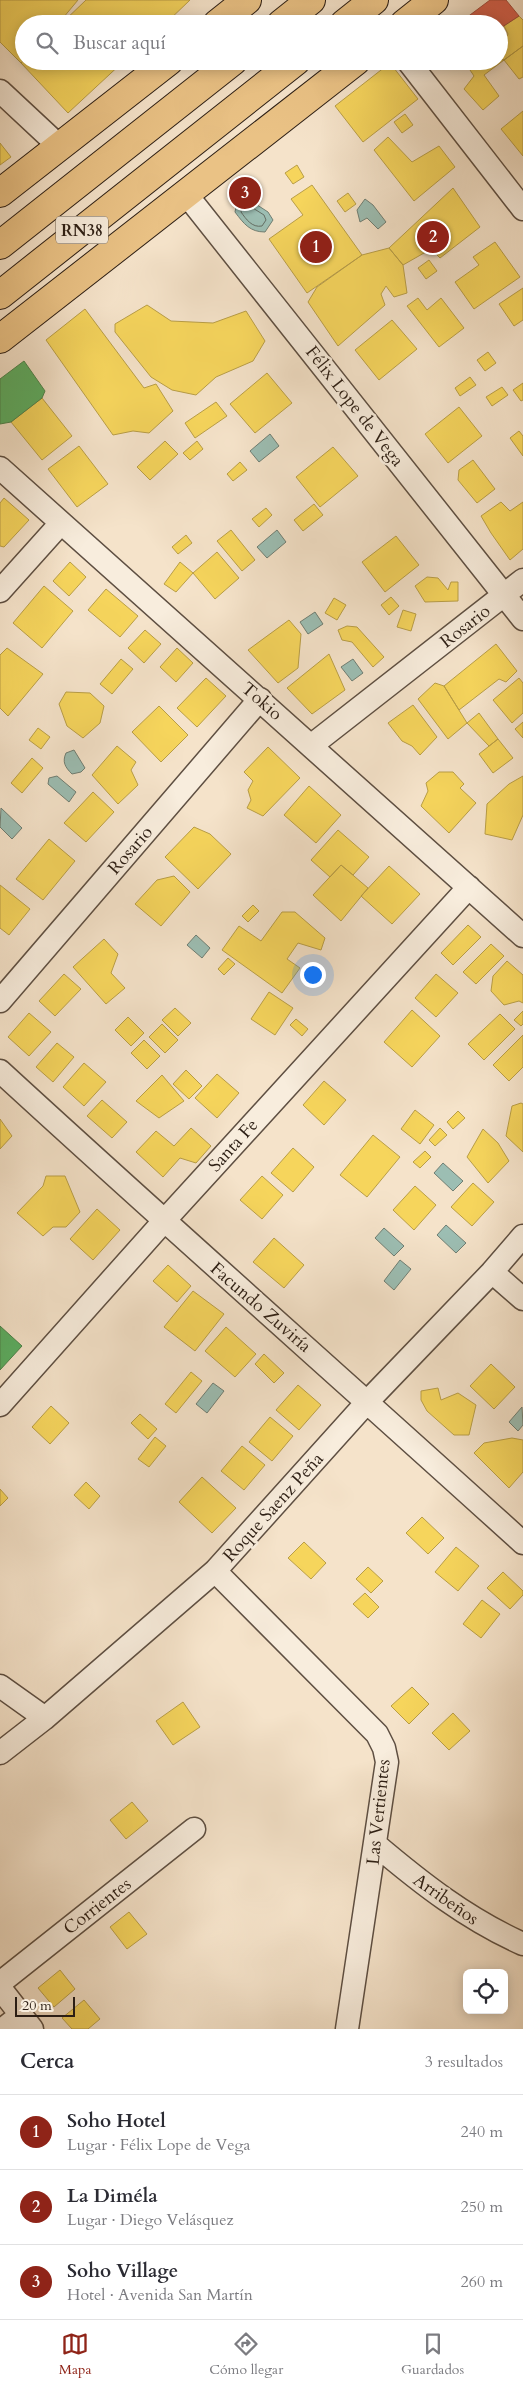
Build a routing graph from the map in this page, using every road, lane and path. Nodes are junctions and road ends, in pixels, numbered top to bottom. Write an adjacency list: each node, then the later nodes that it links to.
1 (247, 0): 5 (main road)
2 (311, 0): 6 (main road)
3 (434, 0): 8 (main road)
4 (370, 8): 7 (main road)
5 (228, 15)
6 (292, 15)
7 (359, 15)
8 (415, 15)
9 (157, 70): 15 (main road)
10 (222, 70): 16 (main road, RN38)
11 (285, 70): 17 (main road, RN38)
12 (344, 70): 19 (main road)
13 (415, 70): 20 (street)
14 (0, 91): 15 (street)
15 (59, 146): 16 (main road); 18 (main road)
16 (90, 173): 17 (main road); 21 (main road, RN38); 22 (main road)
17 (154, 173): 19 (main road); 23 (main road, RN38)
18 (0, 193)
19 (186, 194): 24 (main road); 29 (street, Félix Lope de Vega)
20 (523, 209)
21 (0, 245)
22 (0, 271)
23 (0, 295)
24 (0, 340)
25 (0, 468): 26 (street, Tokio)
26 (61, 523): 28 (street); 31 (street, Tokio)
27 (523, 580): 29 (street, Rosario)
28 (0, 591)
29 (504, 595): 30 (street, Félix Lope de Vega); 32 (street, Rosario)
30 (523, 619)
31 (260, 699): 32 (street, Tokio); 35 (street, Rosario)
32 (312, 745): 33 (street, Tokio)
33 (469, 887): 34 (street, Tokio); 37 (street, Santa Fe)
34 (523, 936)
35 (0, 1001)
36 (0, 1071): 37 (street, Facundo Zuviría)
37 (164, 1221): 41 (street, Facundo Zuviría); 42 (street, Santa Fe)
38 (523, 1236): 39 (street, Roque Saenz Peña)
39 (492, 1272): 40 (street); 41 (street, Roque Saenz Peña)
40 (523, 1299)
41 (368, 1401): 43 (street, Facundo Zuviría); 44 (street, Roque Saenz Peña)
42 (0, 1405)
43 (523, 1543)
44 (215, 1571): 46 (street, Roque Saenz Peña); 49 (street, Las Vertientes)
45 (0, 1686): 46 (street)
46 (45, 1718): 47 (street, Roque Saenz Peña)
47 (0, 1754)
48 (194, 1829): 51 (street, Corrientes)
49 (375, 1844): 50 (street, Arribeños); 55 (street, Las Vertientes)
50 (523, 1944)
51 (0, 1983)
52 (0, 1988): 53 (street)
53 (26, 2022): 54 (street)
54 (3, 2029)
55 (347, 2029)

